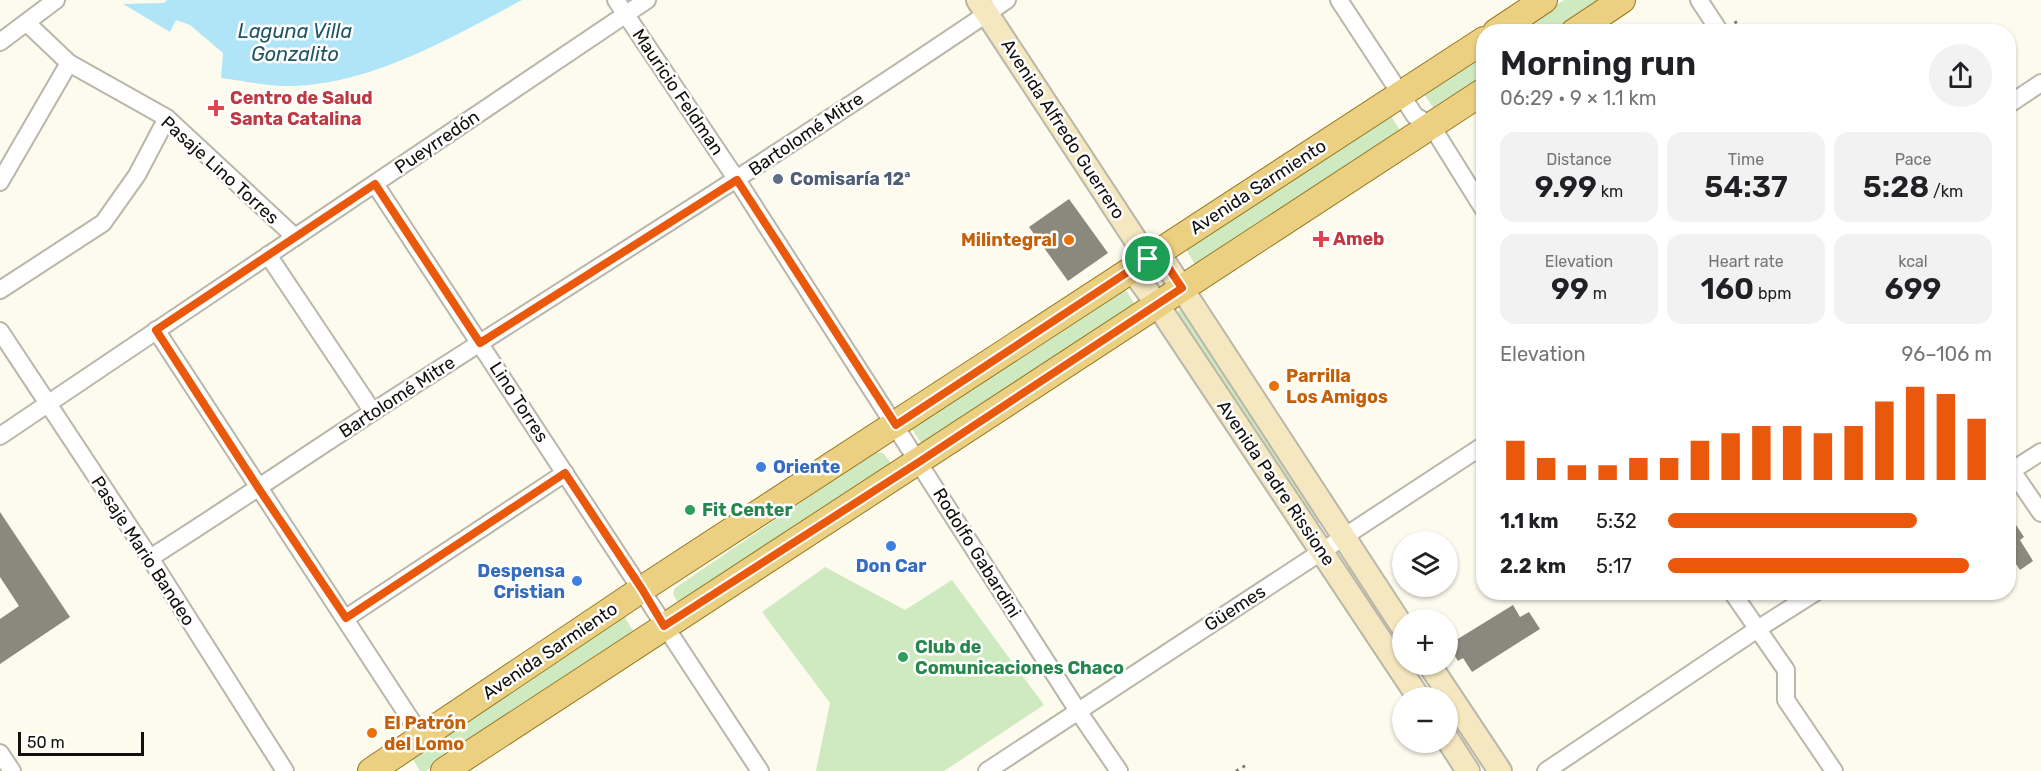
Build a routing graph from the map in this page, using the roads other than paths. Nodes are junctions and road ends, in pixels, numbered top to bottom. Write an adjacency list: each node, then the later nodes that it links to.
1 (57, 0): 11 (street)
2 (616, 0): 10 (street, Mauricio Feldman)
3 (647, 0): 10 (street, Pueyrredón)
4 (1007, 0): 9 (street, Bartolomé Mitre)
5 (1339, 0): 19 (street)
6 (1545, 0): 12 (main road)
7 (1622, 0): 13 (main road)
8 (1699, 0): 14 (street)
9 (982, 7): 24 (street, Bartolomé Mitre); 30 (main road, Avenida Alfredo Guerrero)
10 (626, 15): 24 (street, Mauricio Feldman); 26 (street, Pueyrredón)
11 (27, 23): 15 (street); 17 (street, Pasaje Lino Torres)
12 (1508, 24)
13 (1586, 24)
14 (1715, 24)
15 (0, 42)
16 (1476, 45): 19 (main road, Avenida Sarmiento)
17 (69, 63): 22 (street, Pasaje Lino Torres); 25 (street)
18 (2041, 83): 21 (street)
19 (1400, 94): 23 (street); 30 (main road, Avenida Sarmiento)
20 (1476, 96): 23 (main road)
21 (2016, 100)
22 (167, 118): 28 (street, Pasaje Lino Torres); 32 (street)
23 (1431, 125): 27 (street); 31 (main road)
24 (737, 180): 36 (street, Bartolomé Mitre); 39 (street, Mauricio Feldman)
25 (0, 182)
26 (375, 184): 28 (street, Pueyrredón); 36 (street, Lino Torres)
27 (1476, 197)
28 (295, 237): 29 (street, Pueyrredón)
29 (268, 255): 34 (street, Pueyrredón); 38 (street, Pasaje Lino Torres)
30 (1146, 260): 31 (main road, Avenida Padre Rissione); 33 (main road, Avenida Padre Rissione); 39 (main road, Avenida Sarmiento)
31 (1182, 288): 33 (main road); 49 (main road, Avenida Padre Rissione)
32 (0, 290)
33 (1157, 304): 43 (main road); 50 (main road, Avenida Padre Rissione)
34 (156, 330): 37 (street, Pueyrredón); 47 (street)
35 (0, 332): 37 (street, Pasaje Mario Bandeo)
36 (480, 343): 38 (street, Bartolomé Mitre); 45 (street, Lino Torres)
37 (47, 405): 40 (street, Pueyrredón); 51 (street, Pasaje Mario Bandeo)
38 (373, 412): 47 (street, Bartolomé Mitre)
39 (896, 425): 43 (street, Rodolfo Gabardini); 52 (main road, Avenida Sarmiento)
40 (0, 436)
41 (1476, 450): 49 (street, Güemes)
42 (2041, 452): 44 (street)
43 (919, 462): 57 (main road); 61 (street, Rodolfo Gabardini)
44 (2016, 466)
45 (565, 473): 52 (street, Lino Torres); 56 (street)
46 (2016, 478): 48 (street)
47 (259, 489): 51 (street, Bartolomé Mitre); 56 (street)
48 (2041, 513)
49 (1342, 536): 50 (street, Güemes); 55 (main road, Avenida Padre Rissione)
50 (1321, 551): 60 (main road, Avenida Padre Rissione); 61 (street, Güemes)
51 (150, 558): 67 (street, Pasaje Mario Bandeo)
52 (642, 589): 57 (street, Lino Torres); 62 (main road, Avenida Sarmiento)
53 (1737, 600): 58 (street)
54 (1803, 600): 58 (street)
55 (1392, 611)
56 (346, 618): 62 (street)
57 (664, 626): 68 (main road); 69 (street, Lino Torres)
58 (1756, 630): 74 (street); 75 (street)
59 (1436, 675): 73 (main road)
60 (1412, 687)
61 (1078, 711): 70 (street, Güemes); 71 (street, Rodolfo Gabardini)
62 (422, 737): 65 (main road, Avenida Sarmiento)
63 (0, 753): 66 (street)
64 (1456, 753): 72 (main road)
65 (381, 768)
66 (12, 771)
67 (285, 771)
68 (444, 771)
69 (760, 771)
70 (987, 771)
71 (1119, 771)
72 (1468, 771)
73 (1500, 771)
74 (1546, 771)
75 (1834, 771)

